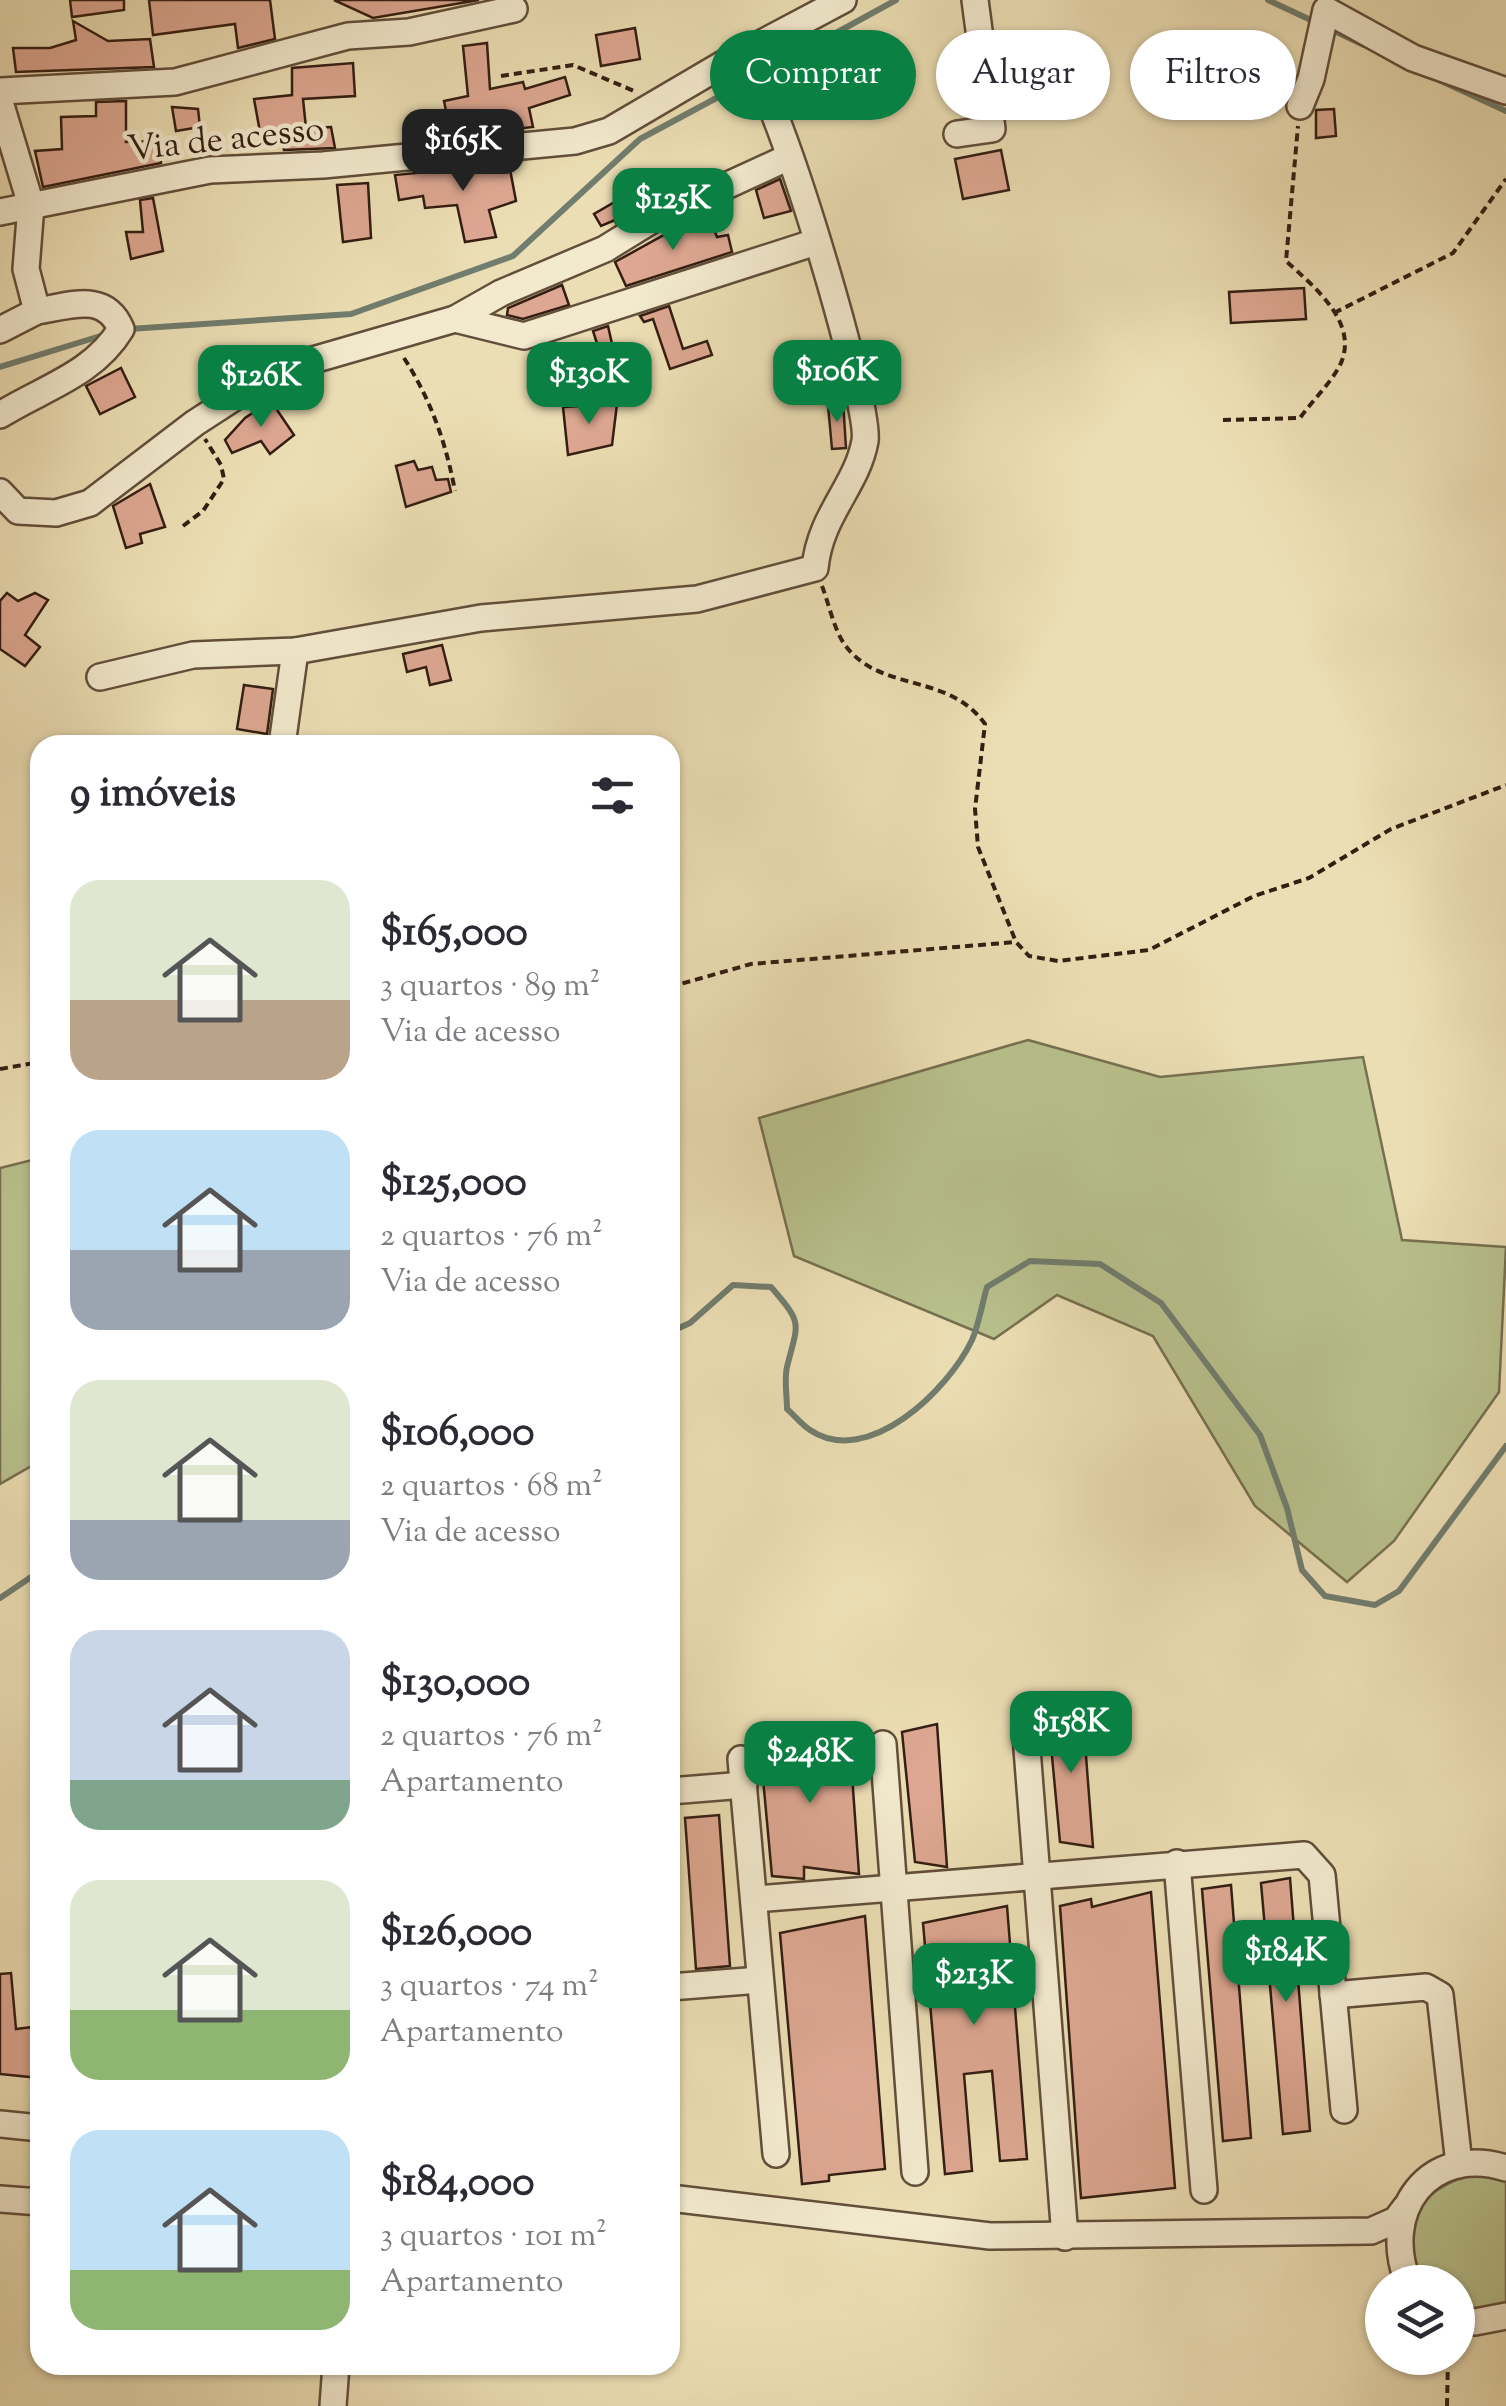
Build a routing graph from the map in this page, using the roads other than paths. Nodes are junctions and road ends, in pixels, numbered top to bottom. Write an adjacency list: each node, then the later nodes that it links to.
1 (843, 0): 5 (street, Via de acesso)
2 (975, 0): 12 (street)
3 (1317, 5): 8 (street); 10 (street)
4 (514, 9): 7 (street)
5 (786, 30)
6 (710, 71): 14 (street, Via de acesso)
7 (0, 90)
8 (1506, 92)
9 (0, 102): 14 (street)
10 (1300, 106)
11 (774, 120): 13 (street)
12 (956, 134)
13 (790, 158): 16 (street); 18 (street)
14 (31, 205): 15 (street, Via de acesso); 17 (street)
15 (0, 212)
16 (816, 242): 18 (street); 23 (street)
17 (37, 311): 19 (street); 20 (street)
18 (455, 319): 22 (street)
19 (0, 330)
20 (0, 415)
21 (0, 492): 22 (street)
22 (9, 510)
23 (295, 651): 24 (street); 25 (street)
24 (100, 678)
25 (283, 735)
26 (1026, 1736): 32 (street)
27 (883, 1744): 33 (street)
28 (742, 1758): 29 (street)
29 (744, 1785): 30 (street); 34 (street)
30 (680, 1790)
31 (1176, 1863): 32 (street); 37 (street); 45 (street)
32 (1037, 1875): 33 (street); 51 (street)
33 (896, 1886): 34 (street); 44 (street)
34 (755, 1900): 35 (street)
35 (760, 1980): 36 (street); 41 (street)
36 (680, 1986)
37 (1333, 1994): 38 (street); 42 (street)
38 (1344, 2110)
39 (0, 2124): 40 (street)
40 (30, 2127)
41 (776, 2154)
42 (1458, 2164): 43 (street); 49 (street)
43 (1506, 2168)
44 (916, 2172)
45 (1204, 2190)
46 (0, 2199): 48 (street)
47 (680, 2199): 51 (street)
48 (30, 2201)
49 (1405, 2208): 50 (street); 53 (street)
50 (1372, 2231): 51 (street); 52 (street)
51 (1066, 2237)
52 (1402, 2265)
53 (1403, 2265)
54 (1506, 2316): 55 (street)
55 (1475, 2322)
56 (335, 2375): 57 (street)
57 (333, 2406)

